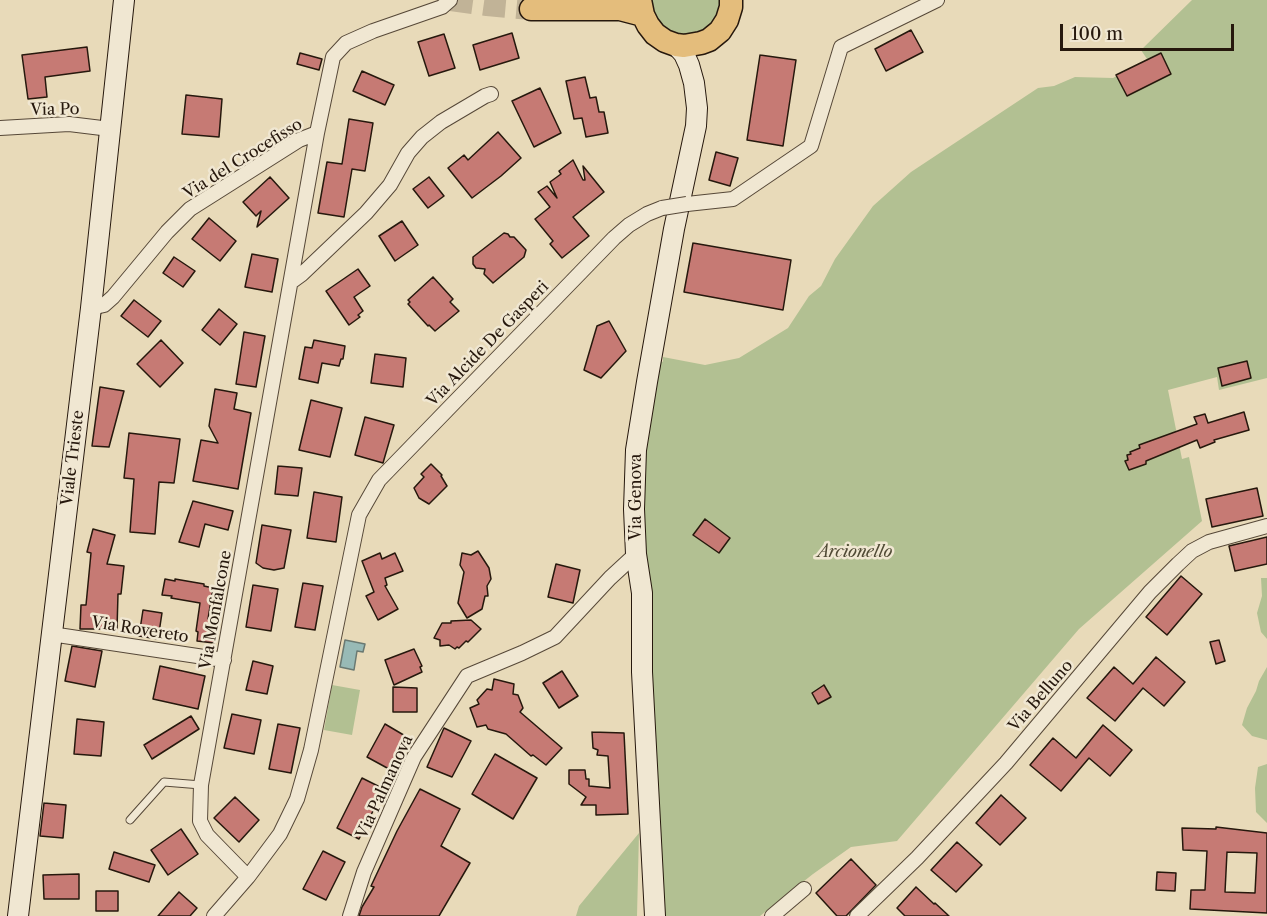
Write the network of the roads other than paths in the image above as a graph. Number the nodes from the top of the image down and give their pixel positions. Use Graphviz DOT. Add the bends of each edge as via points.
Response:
graph roads {
  1 [pos="124,0"];
  2 [pos="450,0"];
  3 [pos="731,0"];
  4 [pos="937,0"];
  5 [pos="642,8"];
  6 [pos="531,9"];
  7 [pos="709,40"];
  8 [pos="676,45"];
  9 [pos="694,83"];
  10 [pos="491,94"];
  11 [pos="0,128"];
  12 [pos="110,129"];
  13 [pos="317,133"];
  14 [pos="291,282"];
  15 [pos="91,308"];
  16 [pos="1267,526"];
  17 [pos="636,554"];
  18 [pos="51,634"];
  19 [pos="224,660"];
  20 [pos="201,785"];
  21 [pos="130,820"];
  22 [pos="248,877"];
  23 [pos="804,889"];
  24 [pos="18,916"];
  25 [pos="214,916"];
  26 [pos="350,916"];
  27 [pos="655,916"];
  28 [pos="772,916"];
  29 [pos="857,916"];
  1 -- 12 [label="main road, Viale Trieste"];
  2 -- 13 [label="street, Via del Crocefisso" via="442,7 346,43 333,57"];
  3 -- 7 [label="highway, Via Genova" via="727,20"];
  4 -- 22 [label="street, Via Alcide De Gasperi, bridge" via="841,47 811,146 733,199 662,208 629,225 379,480 359,515 311,750 297,800 280,834"];
  5 -- 6 [label="highway"];
  5 -- 8 [label="highway, Via Genova" via="655,34"];
  7 -- 8 [label="highway"];
  7 -- 9 [label="main road, Via Genova" via="697,64"];
  8 -- 9 [label="main road, Via Genova" via="684,54"];
  9 -- 17 [label="main road, Via Genova" via="696,126 636,450"];
  10 -- 14 [label="street" via="422,137 366,213"];
  11 -- 12 [label="street, Via Po" via="69,124"];
  12 -- 15 [label="main road, Viale Trieste"];
  13 -- 14 [label="street, Via Monfalcone"];
  13 -- 15 [label="street, Via del Crocefisso" via="299,140 190,209 113,297 104,305"];
  14 -- 19 [label="street, Via Monfalcone"];
  15 -- 18 [label="main road, Viale Trieste"];
  16 -- 29 [label="street, Via Belluno" via="1209,542 1178,564 1006,763"];
  17 -- 26 [label="street, Via Palmanova" via="555,637 467,676 414,757 364,872"];
  17 -- 27 [label="main road, Via Genova" via="642,593 642,672"];
  18 -- 19 [label="street, Via Rovereto"];
  18 -- 24 [label="main road, Viale Trieste"];
  19 -- 20 [label="street, Via Monfalcone"];
  20 -- 21 [label="lane" via="164,782"];
  20 -- 22 [label="street, Via Monfalcone" via="200,821 207,836"];
  22 -- 25 [label="street"];
  23 -- 28 [label="street"];
}
